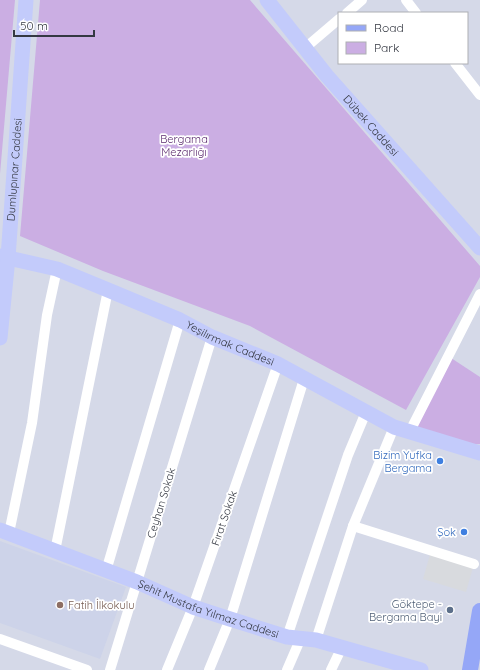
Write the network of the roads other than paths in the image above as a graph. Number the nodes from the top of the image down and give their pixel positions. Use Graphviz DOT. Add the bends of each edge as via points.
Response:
graph roads {
  1 [pos="26,0"];
  2 [pos="266,0"];
  3 [pos="362,0"];
  4 [pos="406,0"];
  5 [pos="348,12"];
  6 [pos="415,12"];
  7 [pos="338,20"];
  8 [pos="304,48"];
  9 [pos="456,64"];
  10 [pos="480,95"];
  11 [pos="480,248"];
  12 [pos="4,257"];
  13 [pos="57,269"];
  14 [pos="108,290"];
  15 [pos="480,294"];
  16 [pos="180,320"];
  17 [pos="212,337"];
  18 [pos="0,338"];
  19 [pos="278,364"];
  20 [pos="304,379"];
  21 [pos="366,412"];
  22 [pos="394,427"];
  23 [pos="409,433"];
  24 [pos="454,444"];
  25 [pos="480,444"];
  26 [pos="480,453"];
  27 [pos="352,526"];
  28 [pos="4,532"];
  29 [pos="55,551"];
  30 [pos="474,564"];
  31 [pos="106,570"];
  32 [pos="137,582"];
  33 [pos="193,607"];
  34 [pos="480,611"];
  35 [pos="230,619"];
  36 [pos="293,638"];
  37 [pos="0,639"];
  38 [pos="316,640"];
  39 [pos="342,647"];
  40 [pos="87,670"];
  41 [pos="110,670"];
  42 [pos="167,670"];
  43 [pos="209,670"];
  44 [pos="287,670"];
  45 [pos="332,670"];
  46 [pos="421,670"];
  47 [pos="470,670"];
  1 -- 12 [label="street, Dumlupınar Caddesi"];
  2 -- 8 [label="street, Dübek Caddesi"];
  3 -- 5 [label="street"];
  4 -- 6 [label="street"];
  7 -- 8 [label="street"];
  8 -- 11 [label="street, Dübek Caddesi"];
  9 -- 10 [label="street"];
  12 -- 13 [label="street, Yeşilırmak Caddesi"];
  12 -- 18 [label="street, Dumlupınar Caddesi"];
  13 -- 14 [label="street, Yeşilırmak Caddesi"];
  13 -- 28 [label="street" via="47,315 32,423"];
  14 -- 16 [label="street, Yeşilırmak Caddesi"];
  14 -- 29 [label="street"];
  15 -- 23 [label="street"];
  16 -- 17 [label="street, Yeşilırmak Caddesi"];
  16 -- 31 [label="street"];
  17 -- 19 [label="street, Yeşilırmak Caddesi"];
  17 -- 32 [label="street, Ceyhan Sokak"];
  19 -- 20 [label="street, Yeşilırmak Caddesi"];
  19 -- 33 [label="street, Fırat Sokak"];
  20 -- 21 [label="street, Yeşilırmak Caddesi"];
  20 -- 35 [label="street"];
  21 -- 22 [label="street, Yeşilırmak Caddesi"];
  21 -- 36 [label="street" via="346,462"];
  22 -- 23 [label="street, Yeşilırmak Caddesi"];
  22 -- 27 [label="street"];
  23 -- 24 [label="street, Yeşilırmak Caddesi"];
  24 -- 25 [label="street, Yeşilırmak Caddesi"];
  24 -- 26 [label="street, Yeşilırmak Caddesi"];
  27 -- 30 [label="street"];
  27 -- 38 [label="street"];
  28 -- 29 [label="street, Şehit Mustafa Yılmaz Caddesi"];
  29 -- 31 [label="street, Şehit Mustafa Yılmaz Caddesi"];
  31 -- 32 [label="street, Şehit Mustafa Yılmaz Caddesi"];
  32 -- 33 [label="street, Şehit Mustafa Yılmaz Caddesi"];
  32 -- 41 [label="street, Ceyhan Sokak"];
  33 -- 35 [label="street, Şehit Mustafa Yılmaz Caddesi"];
  33 -- 42 [label="street, Fırat Sokak"];
  34 -- 47 [label="main road"];
  35 -- 36 [label="street, Şehit Mustafa Yılmaz Caddesi"];
  35 -- 43 [label="street"];
  36 -- 38 [label="street, Şehit Mustafa Yılmaz Caddesi"];
  36 -- 44 [label="street"];
  37 -- 40 [label="street"];
  38 -- 39 [label="street, Şehit Mustafa Yılmaz Caddesi"];
  39 -- 45 [label="street"];
  39 -- 46 [label="street, Şehit Mustafa Yılmaz Caddesi"];
}
